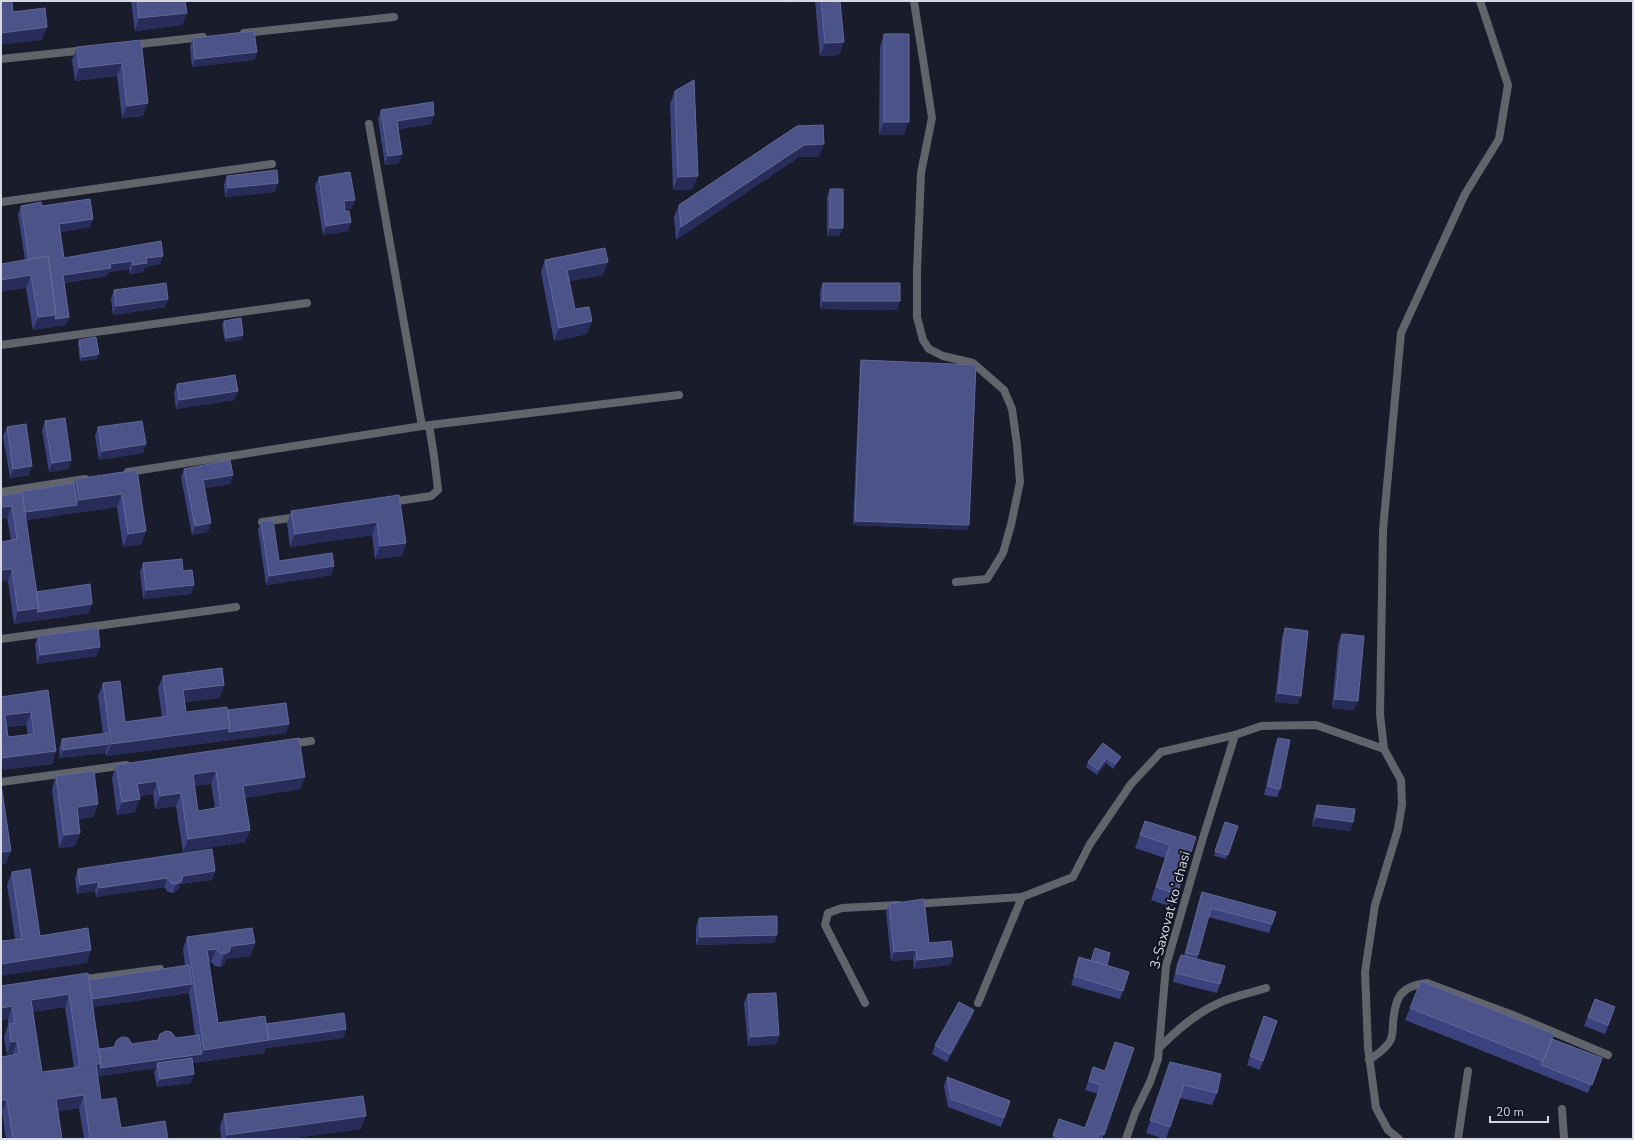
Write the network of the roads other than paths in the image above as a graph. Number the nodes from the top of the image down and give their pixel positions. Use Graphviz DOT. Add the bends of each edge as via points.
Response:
graph roads {
  1 [pos="914,1"];
  2 [pos="1480,1"];
  3 [pos="394,17"];
  4 [pos="237,34"];
  5 [pos="213,36"];
  6 [pos="119,46"];
  7 [pos="95,49"];
  8 [pos="1,59"];
  9 [pos="369,124"];
  10 [pos="272,164"];
  11 [pos="1,202"];
  12 [pos="306,303"];
  13 [pos="1,345"];
  14 [pos="679,395"];
  15 [pos="425,426"];
  16 [pos="118,474"];
  17 [pos="94,477"];
  18 [pos="1,492"];
  19 [pos="384,504"];
  20 [pos="308,515"];
  21 [pos="262,522"];
  22 [pos="956,582"];
  23 [pos="236,607"];
  24 [pos="1,639"];
  25 [pos="1235,735"];
  26 [pos="311,742"];
  27 [pos="280,746"];
  28 [pos="1384,749"];
  29 [pos="133,764"];
  30 [pos="1,782"];
  31 [pos="1022,897"];
  32 [pos="160,969"];
  33 [pos="69,981"];
  34 [pos="1266,988"];
  35 [pos="865,1003"];
  36 [pos="978,1003"];
  37 [pos="1159,1048"];
  38 [pos="1608,1055"];
  39 [pos="1369,1060"];
  40 [pos="1468,1071"];
  41 [pos="1562,1109"];
  42 [pos="1126,1139"];
  43 [pos="1399,1139"];
  44 [pos="1458,1139"];
  45 [pos="1564,1139"];
  1 -- 22 [label="street" via="932,118 921,173 917,318 923,340 929,349 943,356 973,364 1004,390 1012,409 1018,445 1020,482 1003,553 987,578"];
  2 -- 28 [label="street" via="1508,85 1499,139 1465,194 1401,333 1383,530 1380,714"];
  3 -- 4 [label="street"];
  5 -- 6 [label="street"];
  7 -- 8 [label="street"];
  9 -- 15 [label="street"];
  10 -- 11 [label="street"];
  12 -- 13 [label="street"];
  14 -- 15 [label="street"];
  15 -- 16 [label="street"];
  15 -- 19 [label="street" via="438,490 431,496"];
  17 -- 18 [label="street"];
  20 -- 21 [label="street"];
  23 -- 24 [label="street"];
  25 -- 28 [label="street" via="1261,726 1316,726"];
  25 -- 31 [label="street" via="1161,752 1131,784 1090,844 1073,877"];
  25 -- 37 [label="street, 3-Saxovat koʻchasi" via="1166,966"];
  26 -- 27 [label="street"];
  28 -- 39 [label="street" via="1401,780 1402,804 1398,829 1375,905 1365,972"];
  29 -- 30 [label="street"];
  31 -- 35 [label="street" via="842,908 828,913 825,925"];
  31 -- 36 [label="street"];
  32 -- 33 [label="street"];
  34 -- 37 [label="street" via="1219,1003 1197,1015"];
  37 -- 42 [label="street, 3-Saxovat koʻchasi" via="1150,1082"];
  38 -- 39 [label="street" via="1513,1015 1427,983 1417,984 1398,997 1394,1006 1390,1042"];
  39 -- 43 [label="street" via="1376,1108 1388,1130"];
  40 -- 44 [label="street"];
  41 -- 45 [label="street"];
}
